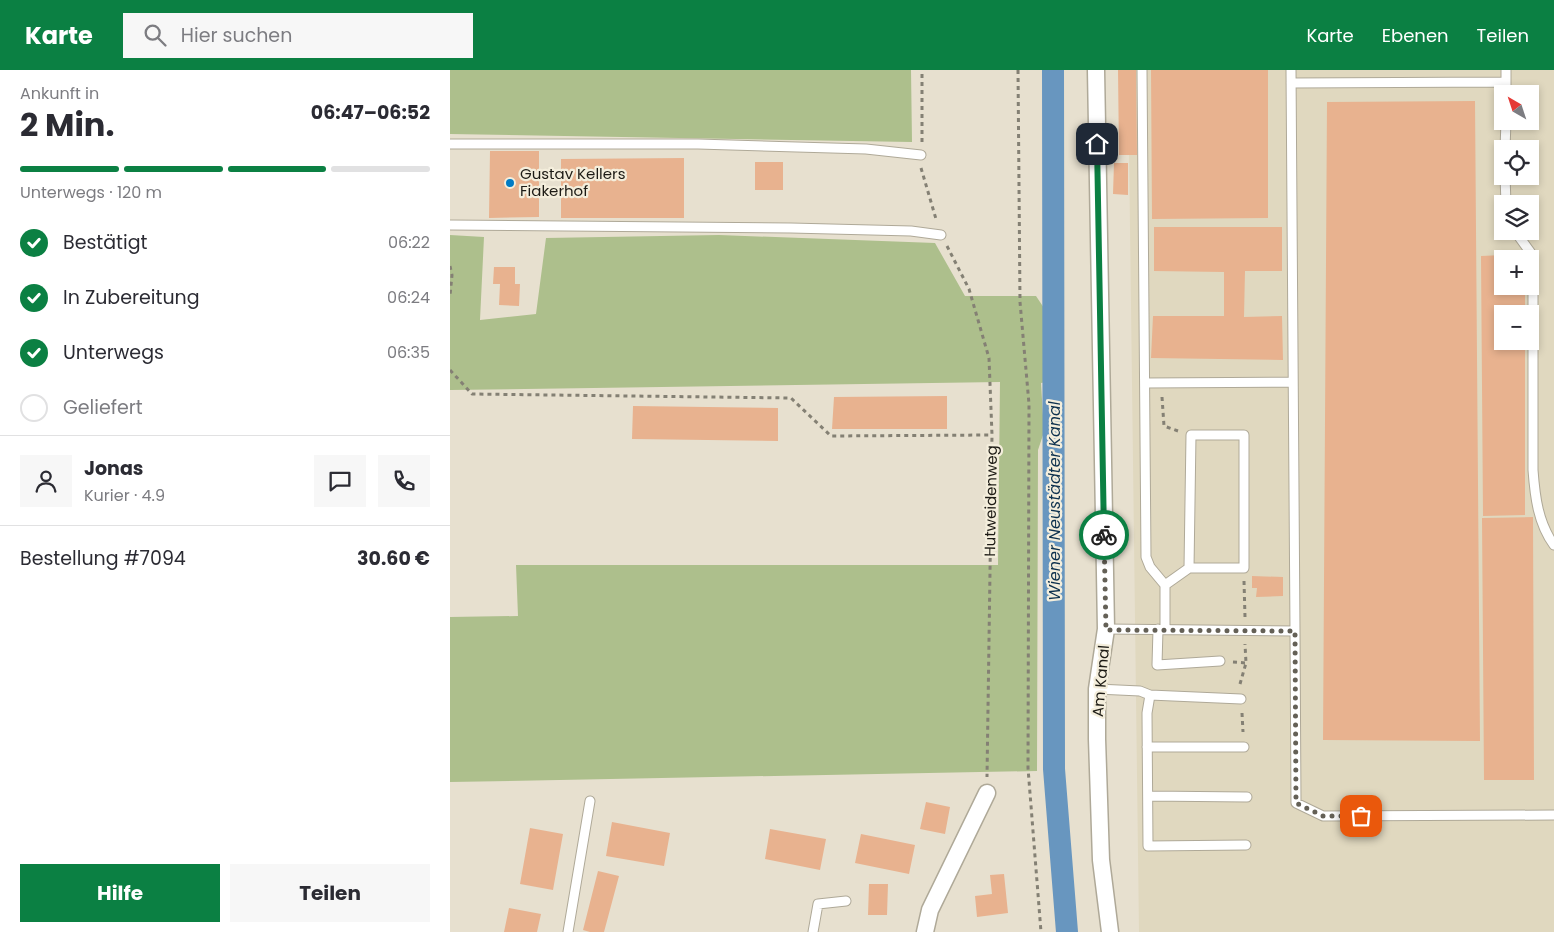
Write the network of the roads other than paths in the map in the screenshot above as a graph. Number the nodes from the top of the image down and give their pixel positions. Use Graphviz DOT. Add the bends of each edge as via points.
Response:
graph roads {
  1 [pos="1096,70"];
  2 [pos="1142,70"];
  3 [pos="1291,70"];
  4 [pos="1506,70"];
  5 [pos="1506,82"];
  6 [pos="1291,83"];
  7 [pos="450,144"];
  8 [pos="922,155"];
  9 [pos="450,225"];
  10 [pos="941,235"];
  11 [pos="1521,240"];
  12 [pos="1292,382"];
  13 [pos="1145,383"];
  14 [pos="1554,545"];
  15 [pos="1189,568"];
  16 [pos="1165,585"];
  17 [pos="1161,629"];
  18 [pos="1106,630"];
  19 [pos="1295,631"];
  20 [pos="1220,660"];
  21 [pos="1097,689"];
  22 [pos="1150,695"];
  23 [pos="1241,699"];
  24 [pos="1147,747"];
  25 [pos="1244,747"];
  26 [pos="986,793"];
  27 [pos="1148,796"];
  28 [pos="1247,797"];
  29 [pos="590,801"];
  30 [pos="1554,815"];
  31 [pos="1246,845"];
  32 [pos="846,901"];
  33 [pos="568,932"];
  34 [pos="813,932"];
  35 [pos="925,932"];
  36 [pos="1110,932"];
  1 -- 18 [label="street, Am Kanal"];
  2 -- 13 [label="lane"];
  3 -- 6 [label="lane"];
  4 -- 5 [label="lane"];
  5 -- 6 [label="lane"];
  6 -- 12 [label="lane"];
  7 -- 8 [label="lane" via="866,148"];
  9 -- 10 [label="lane" via="791,228 912,231"];
  11 -- 14 [label="lane" via="1533,256 1533,470 1536,503 1547,536"];
  12 -- 13 [label="lane"];
  12 -- 19 [label="lane"];
  13 -- 16 [label="lane" via="1146,557"];
  15 -- 15 [label="lane" via="1190,435 1244,435 1244,568"];
  15 -- 16 [label="lane"];
  16 -- 17 [label="lane"];
  17 -- 18 [label="lane"];
  17 -- 19 [label="lane"];
  17 -- 20 [label="lane" via="1157,665"];
  18 -- 21 [label="street, Am Kanal"];
  19 -- 30 [label="lane" via="1296,803 1323,816"];
  21 -- 22 [label="lane" via="1140,691"];
  21 -- 36 [label="street, Am Kanal" via="1101,860"];
  22 -- 23 [label="lane"];
  22 -- 24 [label="lane"];
  24 -- 25 [label="lane"];
  24 -- 27 [label="lane"];
  26 -- 35 [label="street" via="930,910"];
  27 -- 28 [label="lane"];
  27 -- 31 [label="lane" via="1148,846"];
  29 -- 33 [label="lane"];
  32 -- 34 [label="lane" via="818,904"];
}
